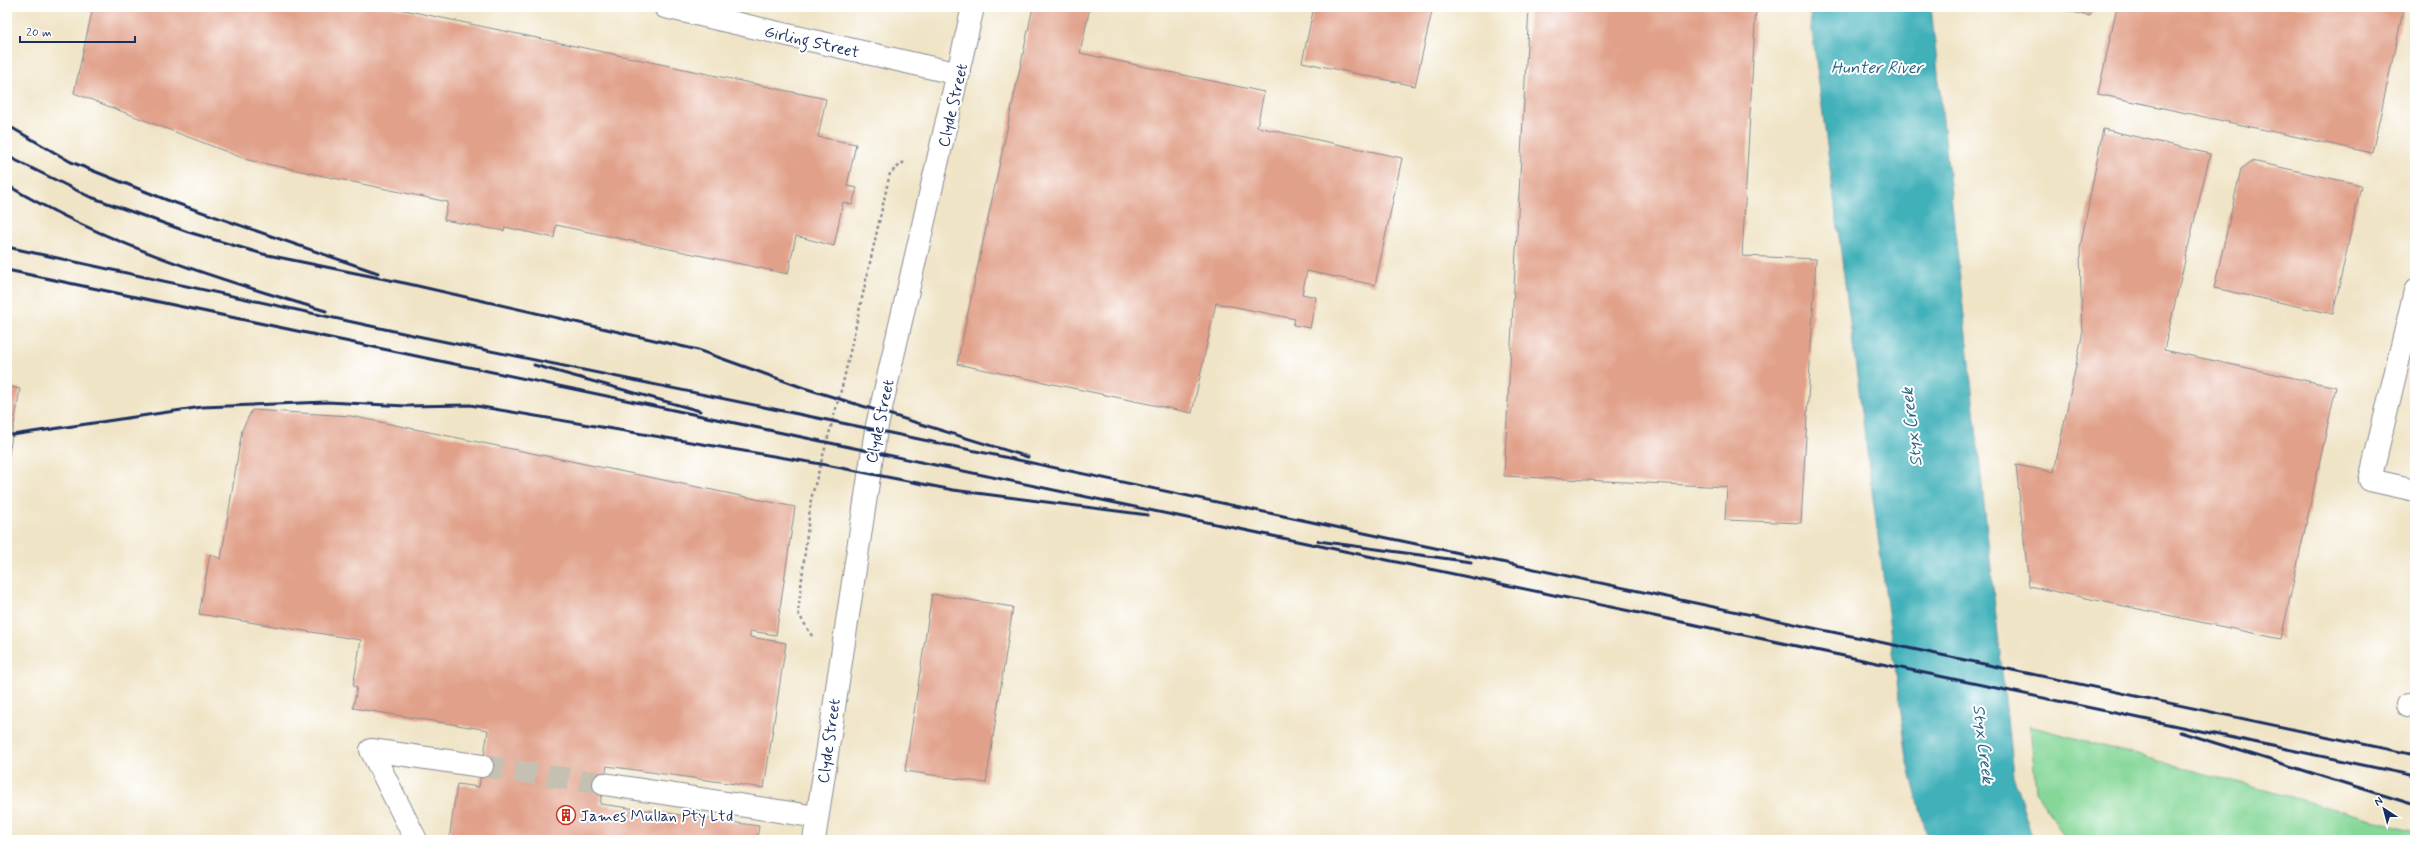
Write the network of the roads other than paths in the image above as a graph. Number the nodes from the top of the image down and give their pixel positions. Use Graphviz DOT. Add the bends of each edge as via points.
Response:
graph roads {
  1 [pos="665,7"];
  2 [pos="974,7"];
  3 [pos="959,74"];
  4 [pos="2415,291"];
  5 [pos="2415,490"];
  6 [pos="482,766"];
  7 [pos="604,784"];
  8 [pos="817,817"];
  9 [pos="416,840"];
  10 [pos="814,840"];
  1 -- 3 [label="street, Girling Street"];
  2 -- 3 [label="street, Clyde Street"];
  3 -- 8 [label="street, Clyde Street" via="876,430"];
  4 -- 5 [label="street" via="2370,480"];
  6 -- 9 [label="street" via="371,750"];
  7 -- 8 [label="street"];
  8 -- 10 [label="street, Clyde Street"];
}
